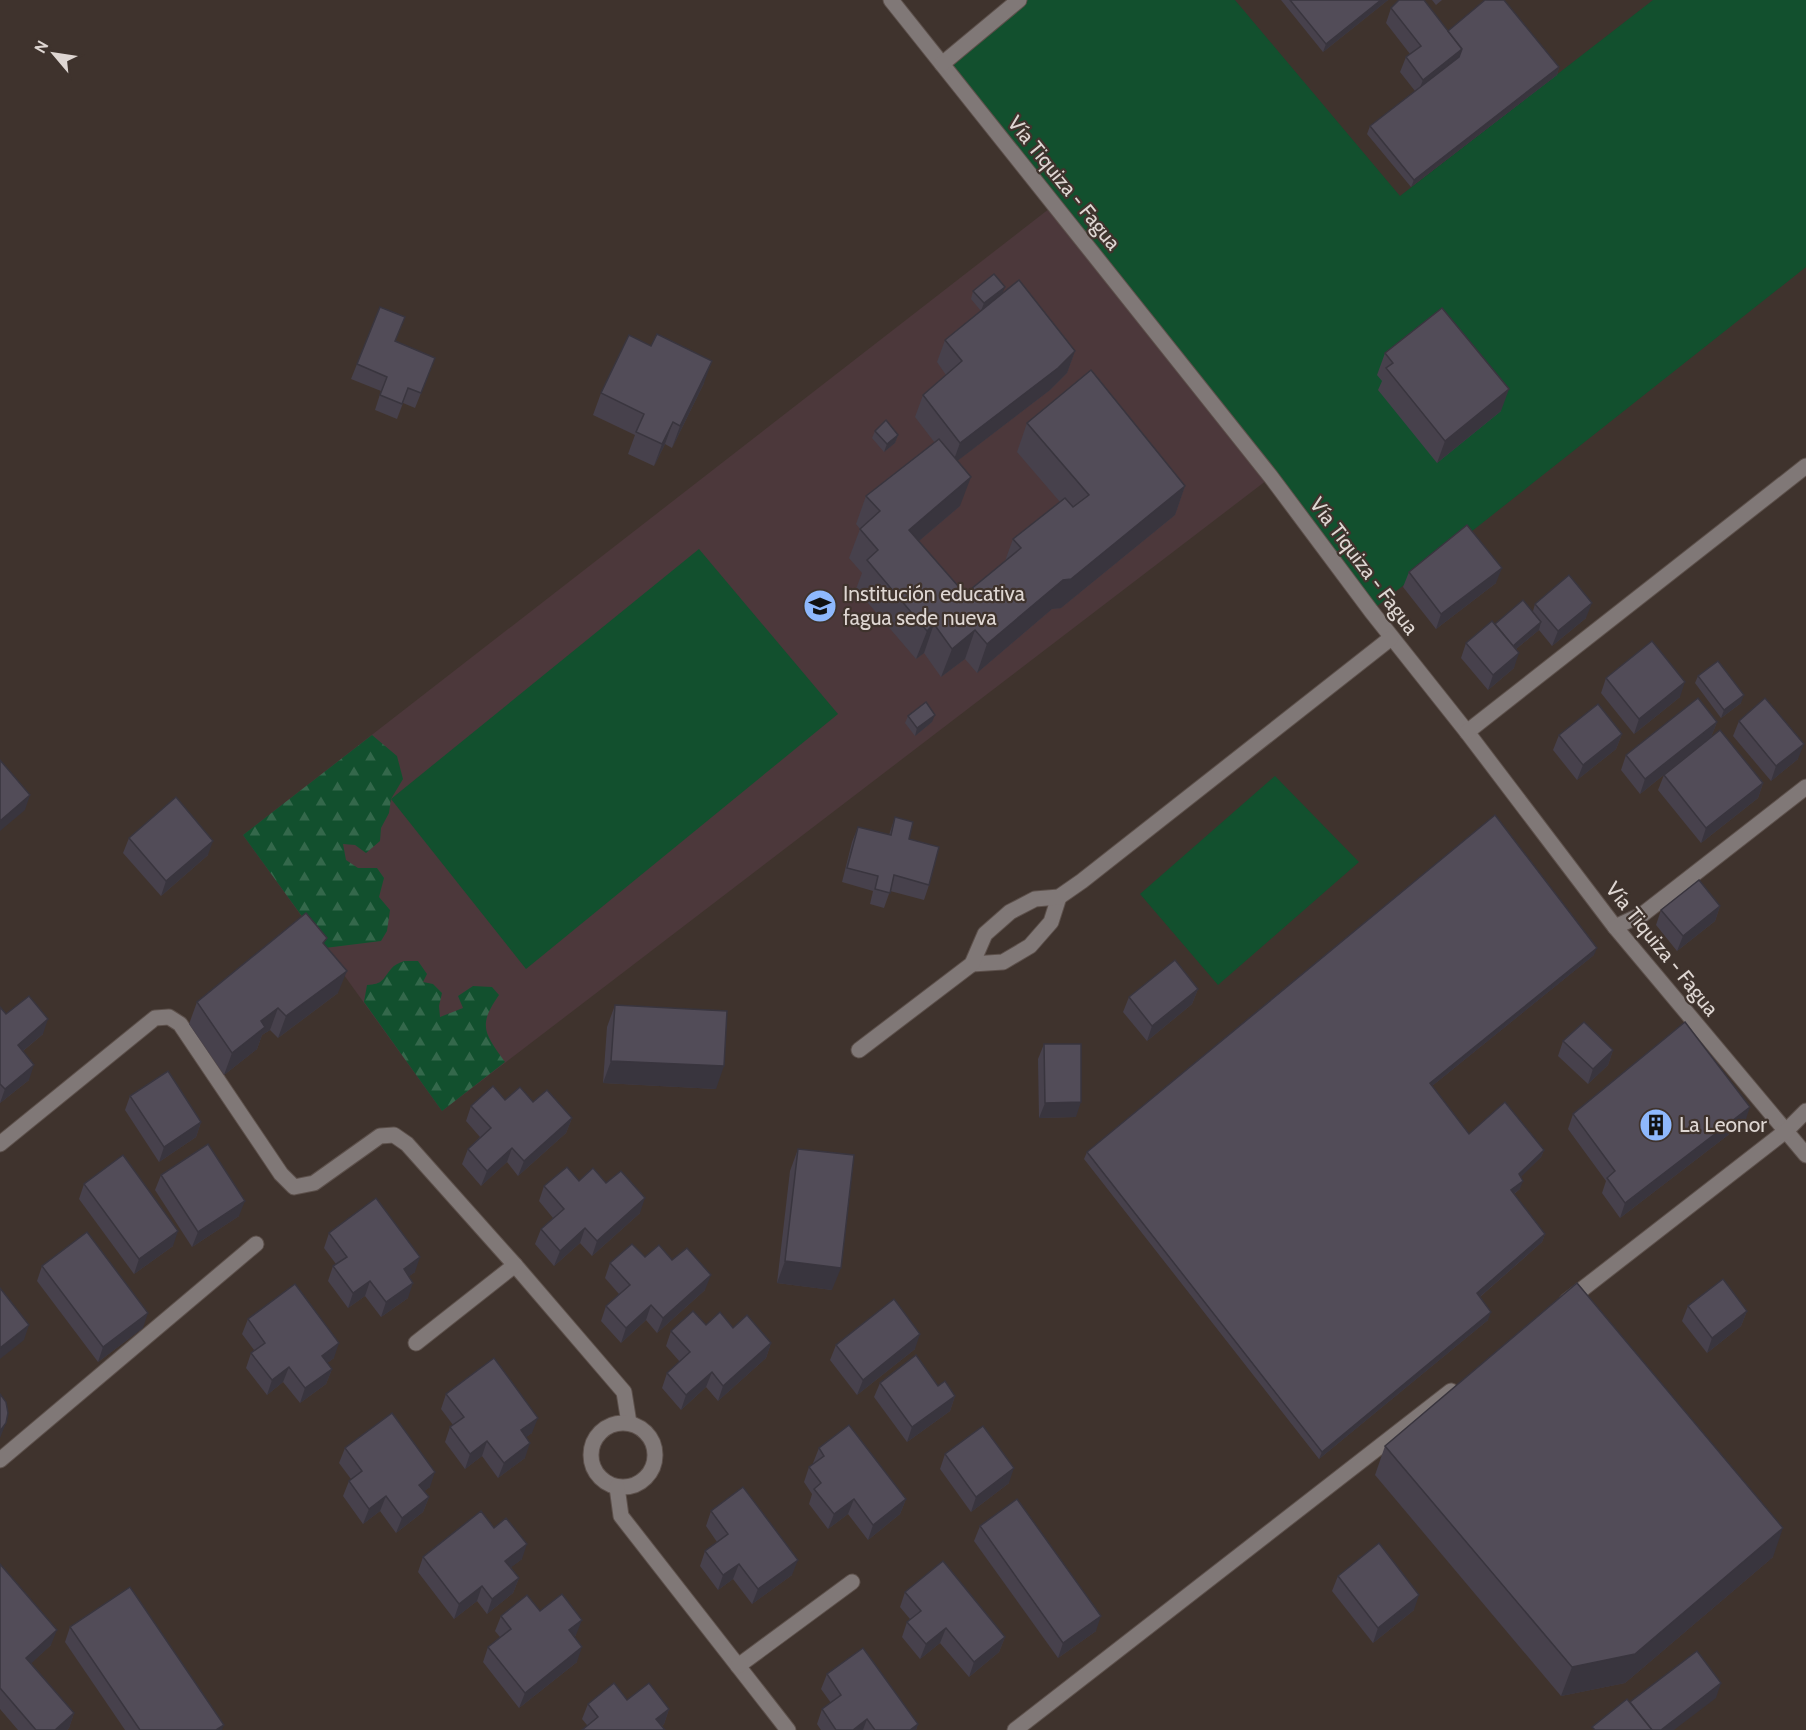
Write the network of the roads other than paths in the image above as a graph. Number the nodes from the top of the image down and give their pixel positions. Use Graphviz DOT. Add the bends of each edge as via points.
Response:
graph roads {
  1 [pos="891,0"];
  2 [pos="1019,0"];
  3 [pos="942,64"];
  4 [pos="1806,465"];
  5 [pos="1391,638"];
  6 [pos="1467,732"];
  7 [pos="1806,787"];
  8 [pos="1059,897"];
  9 [pos="1615,927"];
  10 [pos="972,963"];
  11 [pos="859,1050"];
  12 [pos="1806,1111"];
  13 [pos="1787,1130"];
  14 [pos="0,1144"];
  15 [pos="1806,1155"];
  16 [pos="256,1244"];
  17 [pos="515,1265"];
  18 [pos="1551,1314"];
  19 [pos="416,1342"];
  20 [pos="1466,1379"];
  21 [pos="629,1423"];
  22 [pos="0,1460"];
  23 [pos="617,1487"];
  24 [pos="852,1582"];
  25 [pos="738,1666"];
  26 [pos="788,1730"];
  27 [pos="1015,1730"];
  1 -- 3 [label="street, Vía Tiquiza - Fagua"];
  2 -- 3 [label="street"];
  3 -- 5 [label="street, Vía Tiquiza - Fagua" via="1272,477"];
  4 -- 6 [label="street"];
  5 -- 6 [label="street, Vía Tiquiza - Fagua"];
  5 -- 8 [label="street"];
  6 -- 9 [label="street, Vía Tiquiza - Fagua"];
  7 -- 9 [label="street" via="1643,914"];
  8 -- 10 [label="street" via="1035,899 1010,912 985,934"];
  8 -- 10 [label="street" via="1051,922 1030,946 1003,962"];
  9 -- 13 [label="street, Vía Tiquiza - Fagua"];
  10 -- 11 [label="street"];
  12 -- 13 [label="street"];
  13 -- 15 [label="street, Vía Tiquiza - Fagua"];
  13 -- 18 [label="street"];
  14 -- 17 [label="street" via="155,1018 169,1017 180,1024 281,1174 294,1187 314,1183 380,1136 394,1135 407,1144"];
  16 -- 22 [label="street"];
  17 -- 19 [label="street"];
  17 -- 21 [label="street" via="624,1392"];
  20 -- 27 [label="street"];
  21 -- 23 [label="street" via="607,1427 592,1444 592,1466 606,1484"];
  21 -- 23 [label="street" via="639,1427 654,1444 654,1466 639,1484"];
  23 -- 25 [label="street" via="621,1516"];
  24 -- 25 [label="street"];
  25 -- 26 [label="street"];
}
